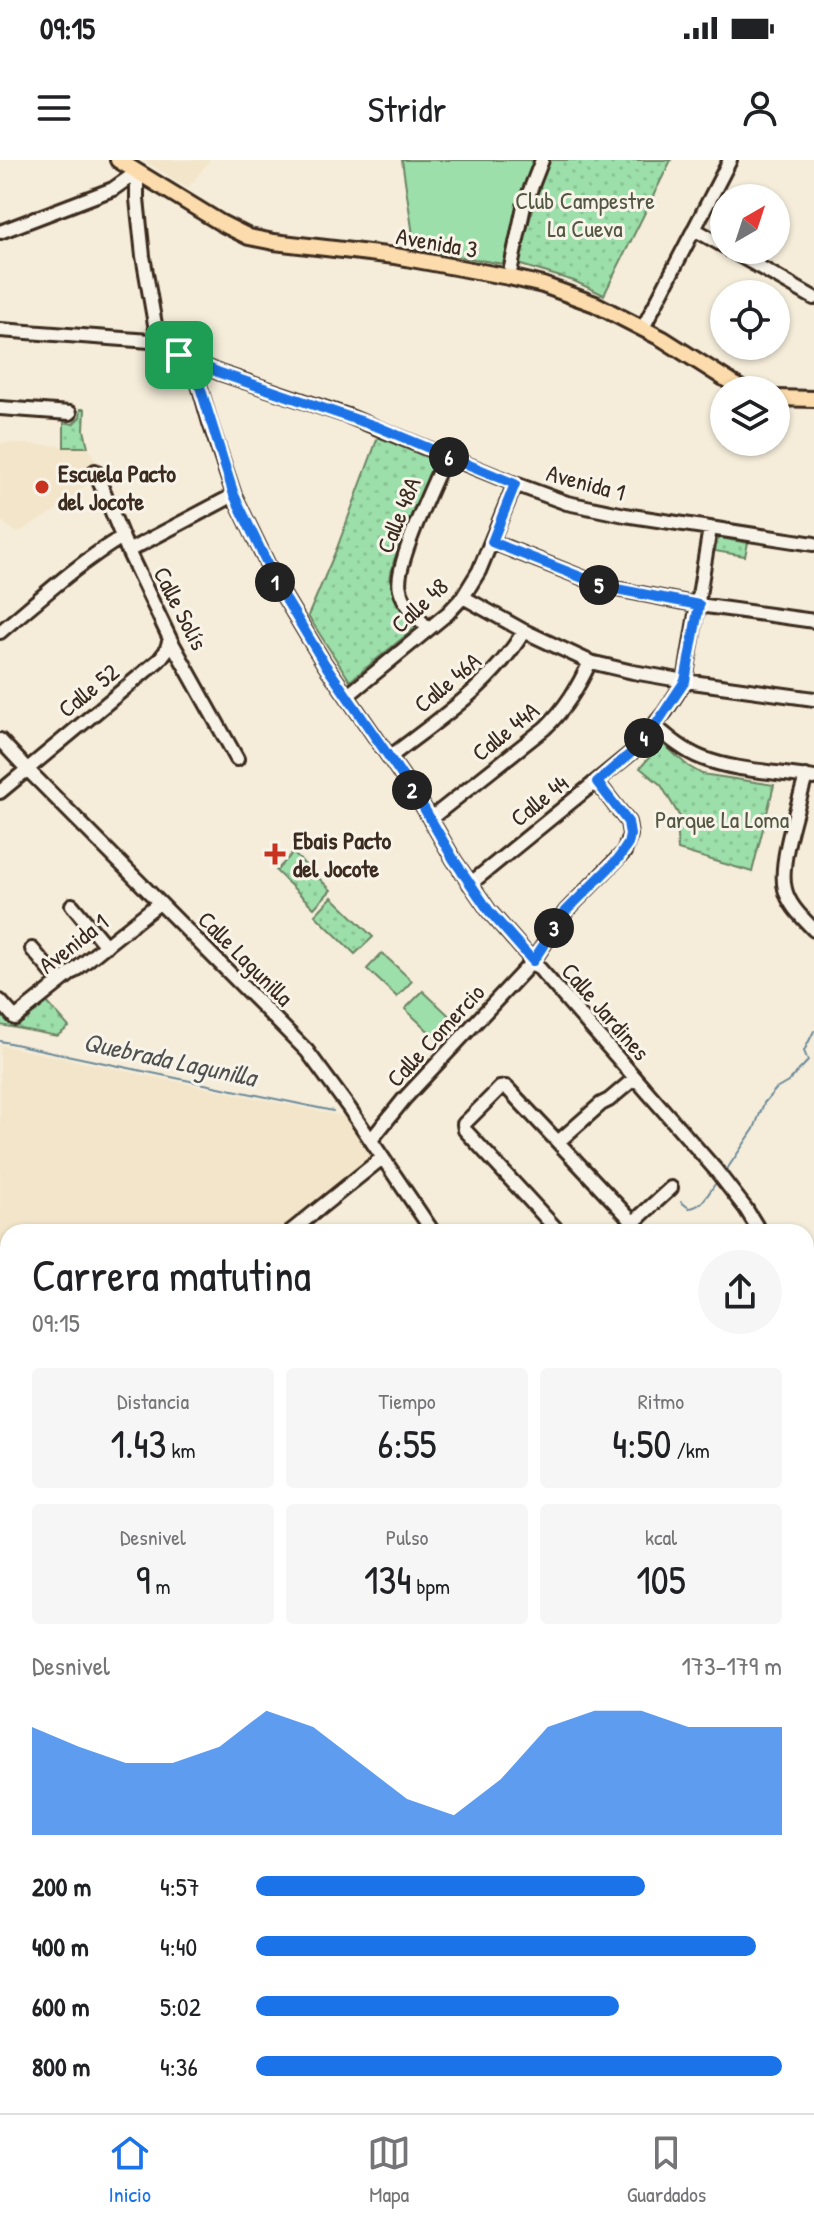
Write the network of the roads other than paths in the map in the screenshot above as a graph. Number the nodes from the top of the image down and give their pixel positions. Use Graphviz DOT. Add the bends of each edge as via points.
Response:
graph roads {
  1 [pos="118,160"];
  2 [pos="542,160"];
  3 [pos="730,160"];
  4 [pos="137,172"];
  5 [pos="694,229"];
  6 [pos="0,232"];
  7 [pos="710,238"];
  8 [pos="754,264"];
  9 [pos="509,277"];
  10 [pos="814,298"];
  11 [pos="643,328"];
  12 [pos="0,330"];
  13 [pos="164,342"];
  14 [pos="179,355"];
  15 [pos="220,373"];
  16 [pos="720,376"];
  17 [pos="202,391"];
  18 [pos="790,398"];
  19 [pos="814,399"];
  20 [pos="0,408"];
  21 [pos="70,413"];
  22 [pos="446,455"];
  23 [pos="95,471"];
  24 [pos="515,484"];
  25 [pos="234,495"];
  26 [pos="710,528"];
  27 [pos="122,537"];
  28 [pos="492,542"];
  29 [pos="814,544"];
  30 [pos="128,551"];
  31 [pos="463,597"];
  32 [pos="699,605"];
  33 [pos="814,621"];
  34 [pos="428,629"];
  35 [pos="524,631"];
  36 [pos="0,632"];
  37 [pos="170,639"];
  38 [pos="590,662"];
  39 [pos="685,681"];
  40 [pos="347,696"];
  41 [pos="814,699"];
  42 [pos="655,726"];
  43 [pos="0,740"];
  44 [pos="390,757"];
  45 [pos="237,759"];
  46 [pos="27,769"];
  47 [pos="810,777"];
  48 [pos="597,782"];
  49 [pos="0,792"];
  50 [pos="430,819"];
  51 [pos="470,884"];
  52 [pos="159,903"];
  53 [pos="72,905"];
  54 [pos="814,930"];
  55 [pos="106,946"];
  56 [pos="32,949"];
  57 [pos="533,961"];
  58 [pos="60,982"];
  59 [pos="0,1001"];
  60 [pos="633,1076"];
  61 [pos="371,1140"];
  62 [pos="558,1142"];
  63 [pos="382,1158"];
  64 [pos="671,1188"];
  65 [pos="633,1222"];
  66 [pos="300,1224"];
  67 [pos="427,1224"];
  68 [pos="551,1224"];
  69 [pos="755,1224"];
  1 -- 4 [label="main road, Avenida 3"];
  2 -- 9 [label="street" via="524,206"];
  3 -- 5 [label="street"];
  4 -- 6 [label="street" via="113,189"];
  4 -- 9 [label="main road, Avenida 3" via="249,237"];
  4 -- 13 [label="street" via="154,323"];
  5 -- 7 [label="street"];
  5 -- 11 [label="street"];
  8 -- 10 [label="street"];
  9 -- 11 [label="main road, Avenida 3" via="595,304"];
  11 -- 16 [label="main road, Avenida 3"];
  12 -- 13 [label="street"];
  13 -- 14 [label="street, Calle Jardines"];
  14 -- 15 [label="street, Avenida 1"];
  14 -- 17 [label="street, Calle Jardines" via="191,366"];
  15 -- 17 [label="street" via="207,377"];
  15 -- 22 [label="street, Avenida 1"];
  17 -- 25 [label="street, Calle Jardines"];
  18 -- 19 [label="main road"];
  20 -- 21 [label="street"];
  22 -- 24 [label="street, Avenida 1"];
  22 -- 34 [label="street, Calle 48A" via="398,577 404,599"];
  23 -- 27 [label="street, Calle Solís"];
  24 -- 26 [label="street, Avenida 1" via="594,510"];
  24 -- 28 [label="street, Calle 48"];
  25 -- 30 [label="street"];
  25 -- 40 [label="street, Calle Jardines" via="279,588"];
  26 -- 29 [label="street, Avenida 1"];
  26 -- 32 [label="street, Calle 44"];
  27 -- 30 [label="street, Calle Solís"];
  27 -- 36 [label="street"];
  28 -- 31 [label="street, Calle 48"];
  28 -- 32 [label="street" via="606,587"];
  30 -- 37 [label="street, Calle Solís"];
  31 -- 34 [label="street, Calle 48"];
  31 -- 35 [label="street"];
  32 -- 33 [label="street"];
  32 -- 39 [label="street, Calle 44"];
  34 -- 40 [label="street, Calle 48"];
  35 -- 38 [label="street"];
  35 -- 44 [label="street, Calle 46A" via="494,673"];
  37 -- 45 [label="street, Calle Solís"];
  37 -- 46 [label="street, Calle 52" via="159,660"];
  38 -- 39 [label="street"];
  38 -- 50 [label="street, Calle 44A" via="559,715"];
  39 -- 41 [label="street"];
  39 -- 42 [label="street, Calle 44"];
  40 -- 44 [label="street, Calle Jardines"];
  42 -- 47 [label="street" via="702,758"];
  42 -- 48 [label="street, Calle 44"];
  43 -- 46 [label="street, Calle Lagunilla"];
  44 -- 50 [label="street, Calle Jardines"];
  46 -- 49 [label="street, Calle 52"];
  46 -- 52 [label="street, Calle Lagunilla"];
  47 -- 54 [label="street" via="785,861 784,887 788,900"];
  48 -- 51 [label="street, Calle 44"];
  48 -- 57 [label="street, Calle Comercio" via="630,827 624,852 566,911"];
  50 -- 51 [label="street, Calle Jardines"];
  51 -- 57 [label="street, Calle Jardines"];
  52 -- 55 [label="street, Avenida 1"];
  52 -- 61 [label="street, Calle Lagunilla" via="307,1051"];
  53 -- 55 [label="street"];
  55 -- 58 [label="street, Avenida 1"];
  56 -- 58 [label="street"];
  57 -- 60 [label="street, Calle Jardines"];
  57 -- 61 [label="street, Calle Comercio"];
  58 -- 59 [label="street, Avenida 1" via="15,1018"];
  60 -- 62 [label="street"];
  60 -- 69 [label="street, Calle Jardines" via="734,1192"];
  61 -- 63 [label="street, Calle Lagunilla"];
  62 -- 65 [label="street"];
  62 -- 68 [label="street" via="506,1087 464,1124 468,1135"];
  63 -- 66 [label="street"];
  63 -- 67 [label="street, Calle Lagunilla"];
  64 -- 65 [label="street"];
}
